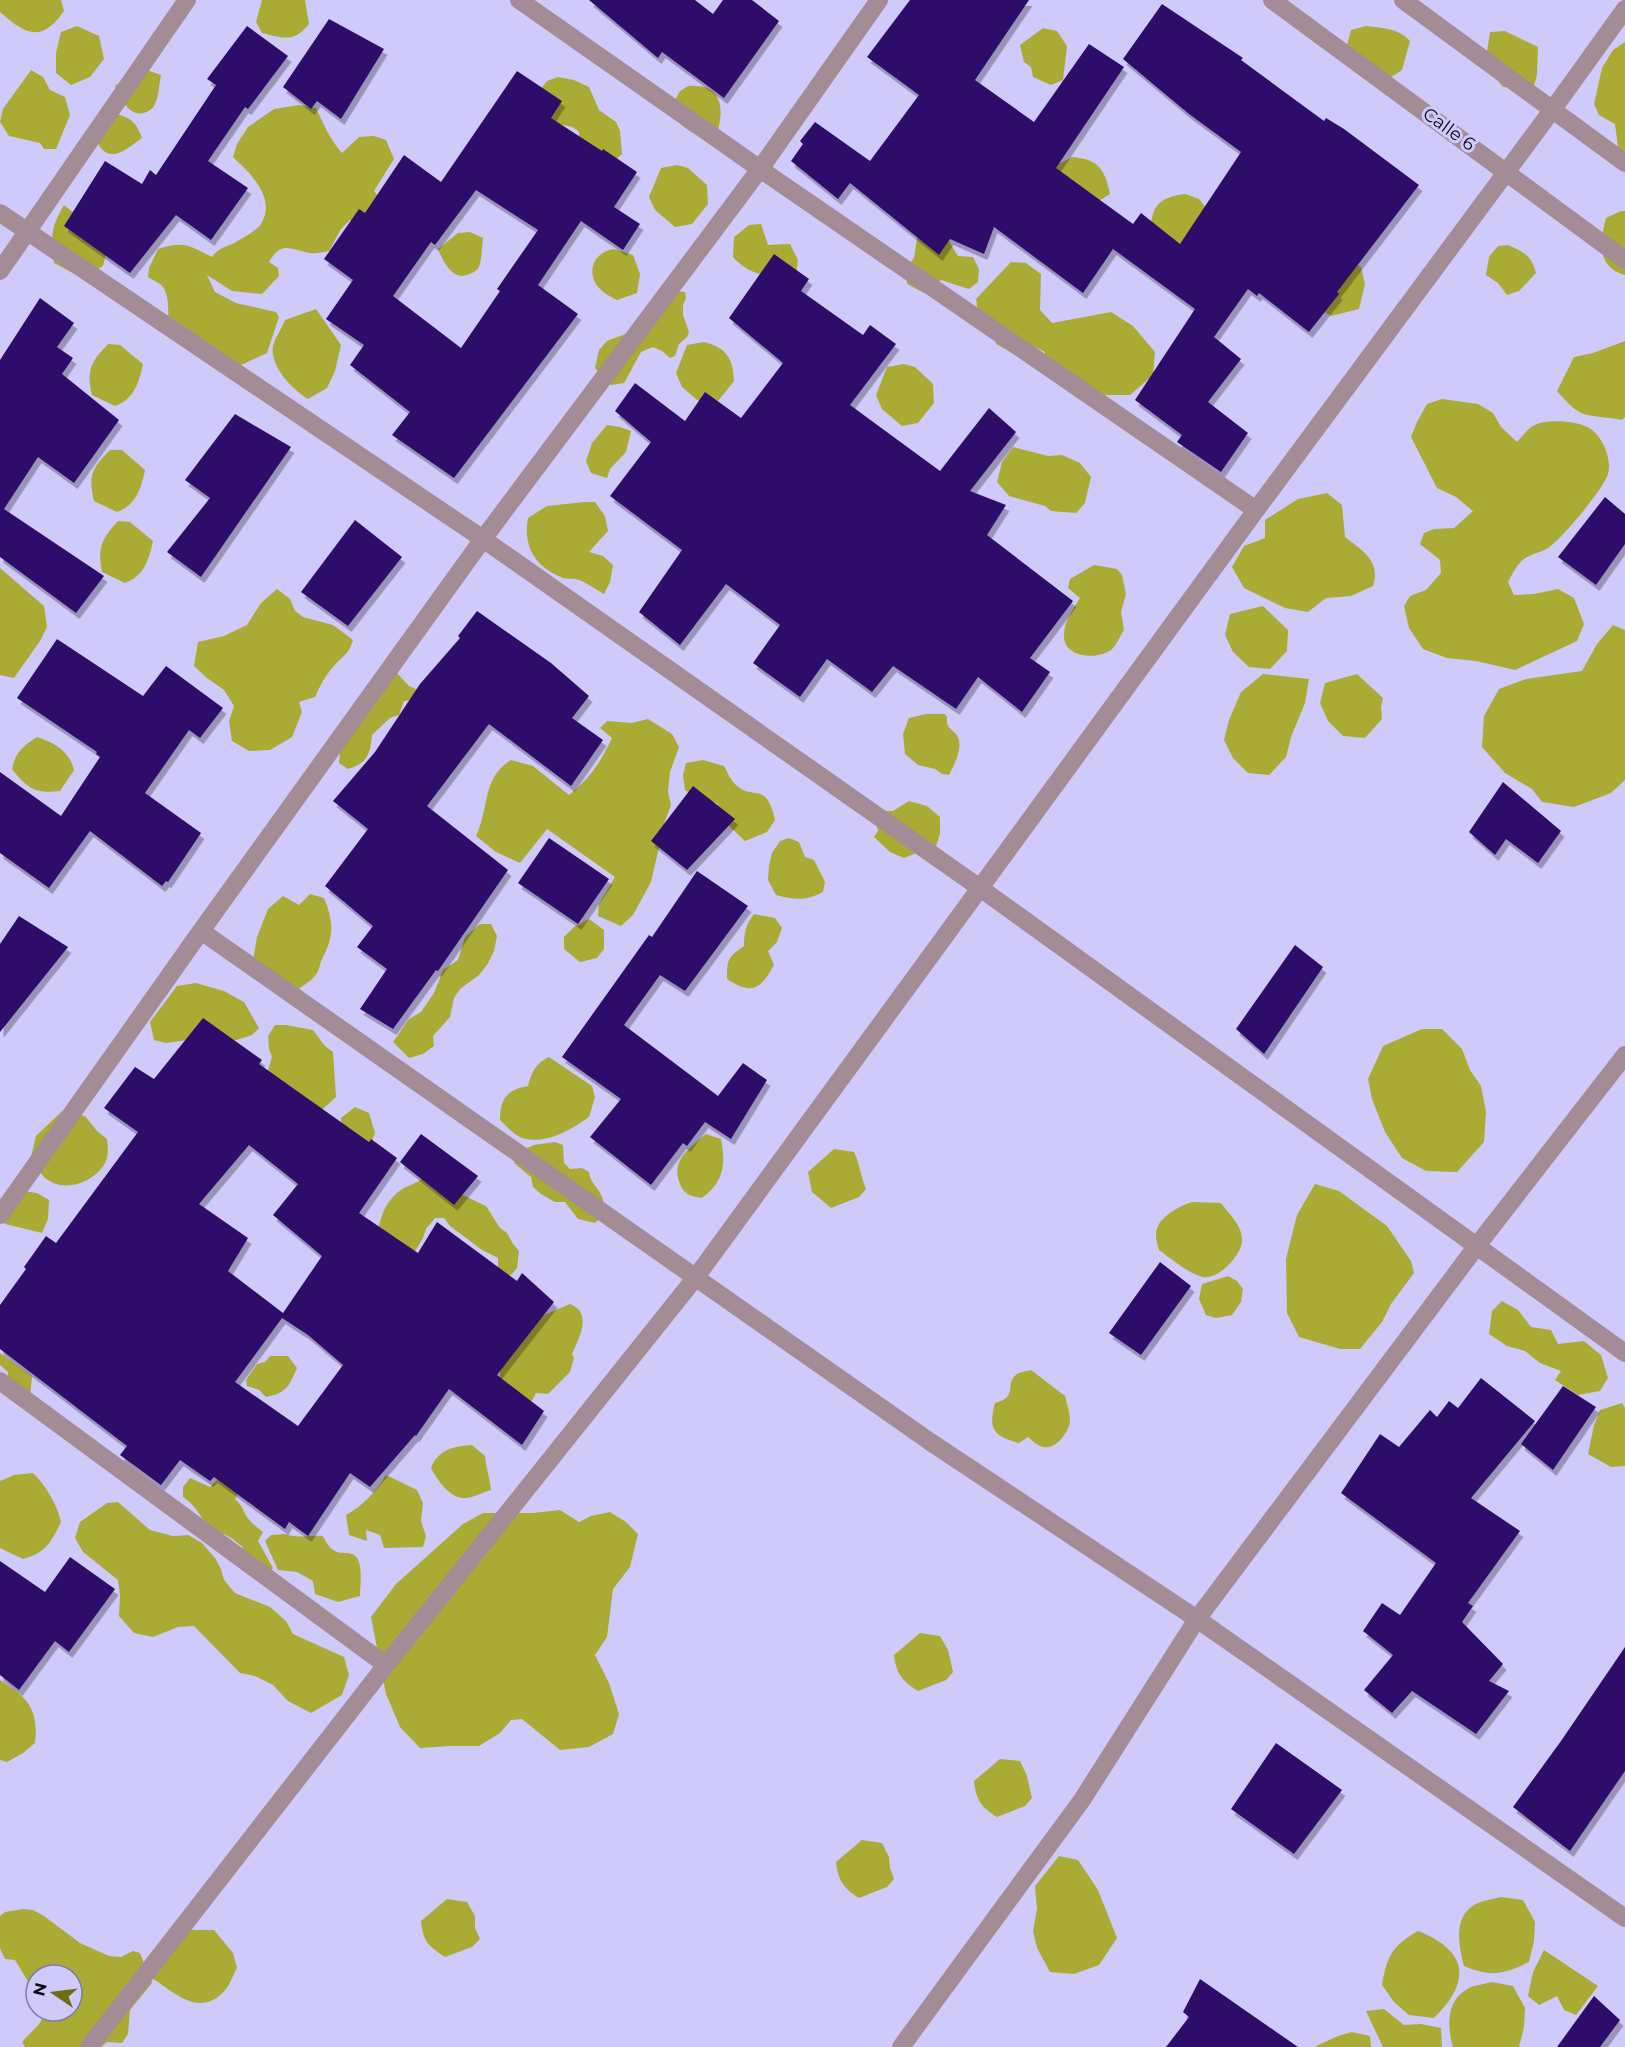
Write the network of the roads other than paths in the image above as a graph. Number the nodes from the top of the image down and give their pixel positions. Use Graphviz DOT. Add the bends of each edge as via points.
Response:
graph roads {
  1 [pos="187,0"];
  2 [pos="519,0"];
  3 [pos="879,0"];
  4 [pos="1272,0"];
  5 [pos="1403,0"];
  6 [pos="1625,9"];
  7 [pos="1553,109"];
  8 [pos="1625,163"];
  9 [pos="760,169"];
  10 [pos="1506,171"];
  11 [pos="0,213"];
  12 [pos="28,232"];
  13 [pos="1625,260"];
  14 [pos="0,272"];
  15 [pos="1256,510"];
  16 [pos="483,538"];
  17 [pos="980,888"];
  18 [pos="201,931"];
  19 [pos="1625,1055"];
  20 [pos="0,1215"];
  21 [pos="1476,1247"];
  22 [pos="696,1277"];
  23 [pos="1625,1353"];
  24 [pos="0,1381"];
  25 [pos="1197,1619"];
  26 [pos="386,1665"];
  27 [pos="1625,1918"];
  28 [pos="89,2047"];
  29 [pos="901,2047"];
  1 -- 12 [label="street"];
  2 -- 9 [label="street"];
  3 -- 9 [label="street"];
  4 -- 10 [label="street, Calle 6"];
  5 -- 7 [label="street"];
  6 -- 7 [label="street"];
  7 -- 8 [label="street"];
  7 -- 10 [label="street"];
  9 -- 15 [label="street"];
  9 -- 16 [label="street"];
  10 -- 13 [label="street, Calle 6"];
  10 -- 15 [label="street"];
  11 -- 12 [label="street"];
  12 -- 14 [label="street"];
  12 -- 16 [label="street"];
  15 -- 17 [label="street"];
  16 -- 17 [label="street"];
  16 -- 18 [label="street"];
  17 -- 21 [label="street"];
  17 -- 22 [label="street"];
  18 -- 20 [label="street"];
  18 -- 22 [label="street"];
  19 -- 21 [label="street"];
  21 -- 23 [label="street"];
  21 -- 25 [label="street"];
  22 -- 25 [label="street" via="929,1441"];
  22 -- 26 [label="street"];
  24 -- 26 [label="street"];
  25 -- 27 [label="street"];
  25 -- 29 [label="street" via="1082,1800"];
  26 -- 28 [label="street"];
}
